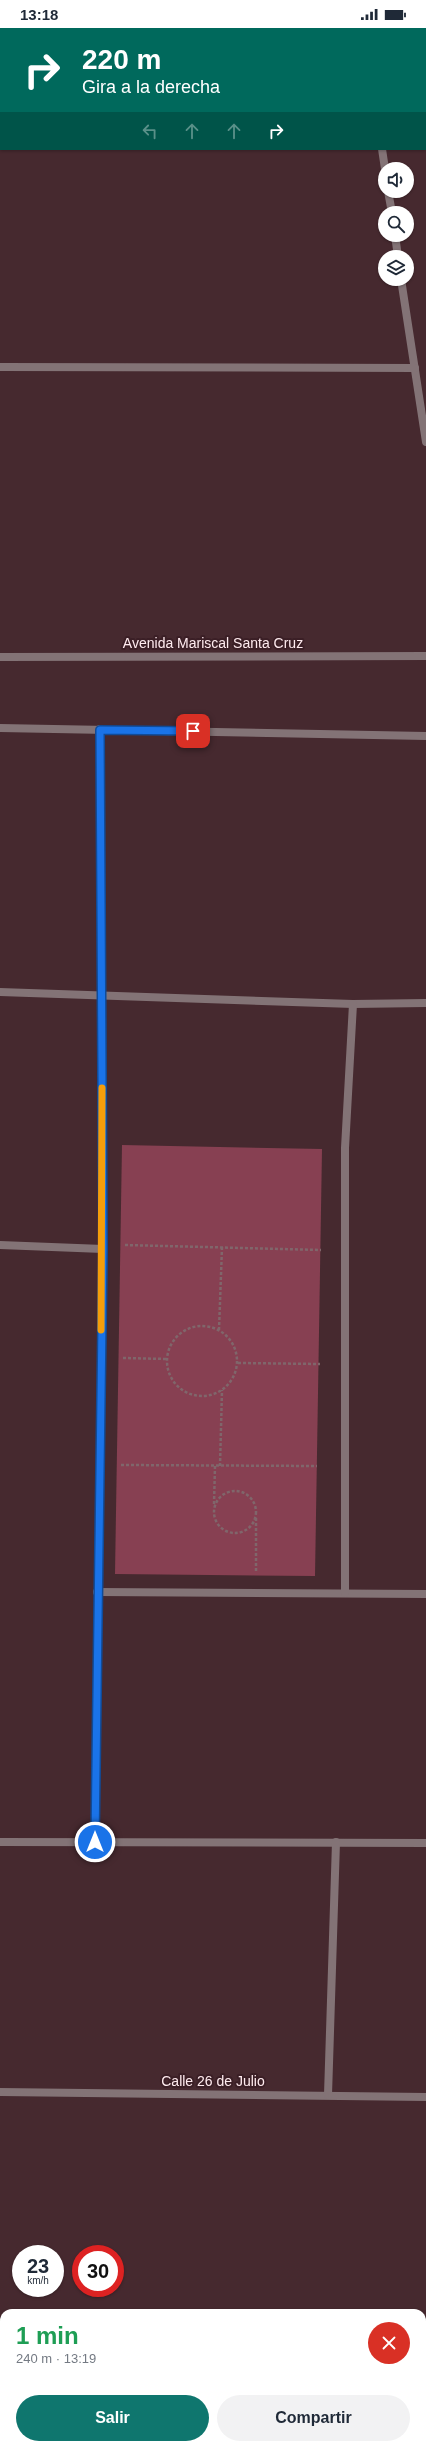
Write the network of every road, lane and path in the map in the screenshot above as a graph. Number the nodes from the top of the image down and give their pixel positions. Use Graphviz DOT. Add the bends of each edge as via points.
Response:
graph roads {
  1 [pos="382,150"];
  2 [pos="384,162"];
  3 [pos="403,286"];
  4 [pos="0,367"];
  5 [pos="415,368"];
  6 [pos="426,442"];
  7 [pos="426,656"];
  8 [pos="0,657"];
  9 [pos="0,728"];
  10 [pos="100,730"];
  11 [pos="426,736"];
  12 [pos="0,992"];
  13 [pos="103,994"];
  14 [pos="426,1002"];
  15 [pos="353,1004"];
  16 [pos="0,1245"];
  17 [pos="120,1245"];
  18 [pos="222,1247"];
  19 [pos="103,1249"];
  20 [pos="321,1250"];
  21 [pos="219,1330"];
  22 [pos="119,1358"];
  23 [pos="167,1359"];
  24 [pos="238,1363"];
  25 [pos="320,1364"];
  26 [pos="222,1390"];
  27 [pos="117,1465"];
  28 [pos="215,1466"];
  29 [pos="220,1466"];
  30 [pos="317,1466"];
  31 [pos="256,1511"];
  32 [pos="214,1512"];
  33 [pos="256,1575"];
  34 [pos="97,1592"];
  35 [pos="346,1593"];
  36 [pos="426,1594"];
  37 [pos="0,1842"];
  38 [pos="95,1842"];
  39 [pos="336,1842"];
  40 [pos="426,1843"];
  41 [pos="0,2092"];
  42 [pos="328,2095"];
  43 [pos="426,2097"];
  1 -- 2 [label="street"];
  3 -- 5 [label="street"];
  4 -- 5 [label="street"];
  5 -- 6 [label="street"];
  7 -- 8 [label="street, Avenida Mariscal Santa Cruz"];
  9 -- 10 [label="street"];
  10 -- 11 [label="street"];
  10 -- 13 [label="street"];
  12 -- 13 [label="street"];
  13 -- 15 [label="street"];
  13 -- 19 [label="street"];
  14 -- 15 [label="street"];
  15 -- 35 [label="street" via="345,1148"];
  16 -- 19 [label="street"];
  17 -- 18 [label="path"];
  18 -- 20 [label="path"];
  18 -- 21 [label="path"];
  19 -- 34 [label="street"];
  21 -- 23 [label="path" via="203,1326 182,1332 171,1345"];
  21 -- 24 [label="path" via="232,1342"];
  22 -- 23 [label="path"];
  23 -- 26 [label="path" via="174,1384 184,1392 207,1397"];
  24 -- 25 [label="path"];
  24 -- 26 [label="path" via="235,1375"];
  26 -- 29 [label="path"];
  27 -- 28 [label="path"];
  28 -- 29 [label="path"];
  28 -- 32 [label="path"];
  29 -- 30 [label="path"];
  31 -- 32 [label="path" via="251,1498 238,1491 224,1494 218,1499"];
  31 -- 32 [label="path" via="256,1518 248,1529 236,1534 223,1530 215,1519"];
  31 -- 33 [label="path"];
  34 -- 35 [label="street"];
  34 -- 38 [label="street"];
  35 -- 36 [label="street"];
  37 -- 38 [label="street"];
  38 -- 39 [label="street"];
  39 -- 40 [label="street"];
  39 -- 42 [label="street"];
  41 -- 42 [label="street, Calle 26 de Julio"];
  42 -- 43 [label="street, Calle 26 de Julio"];
}
